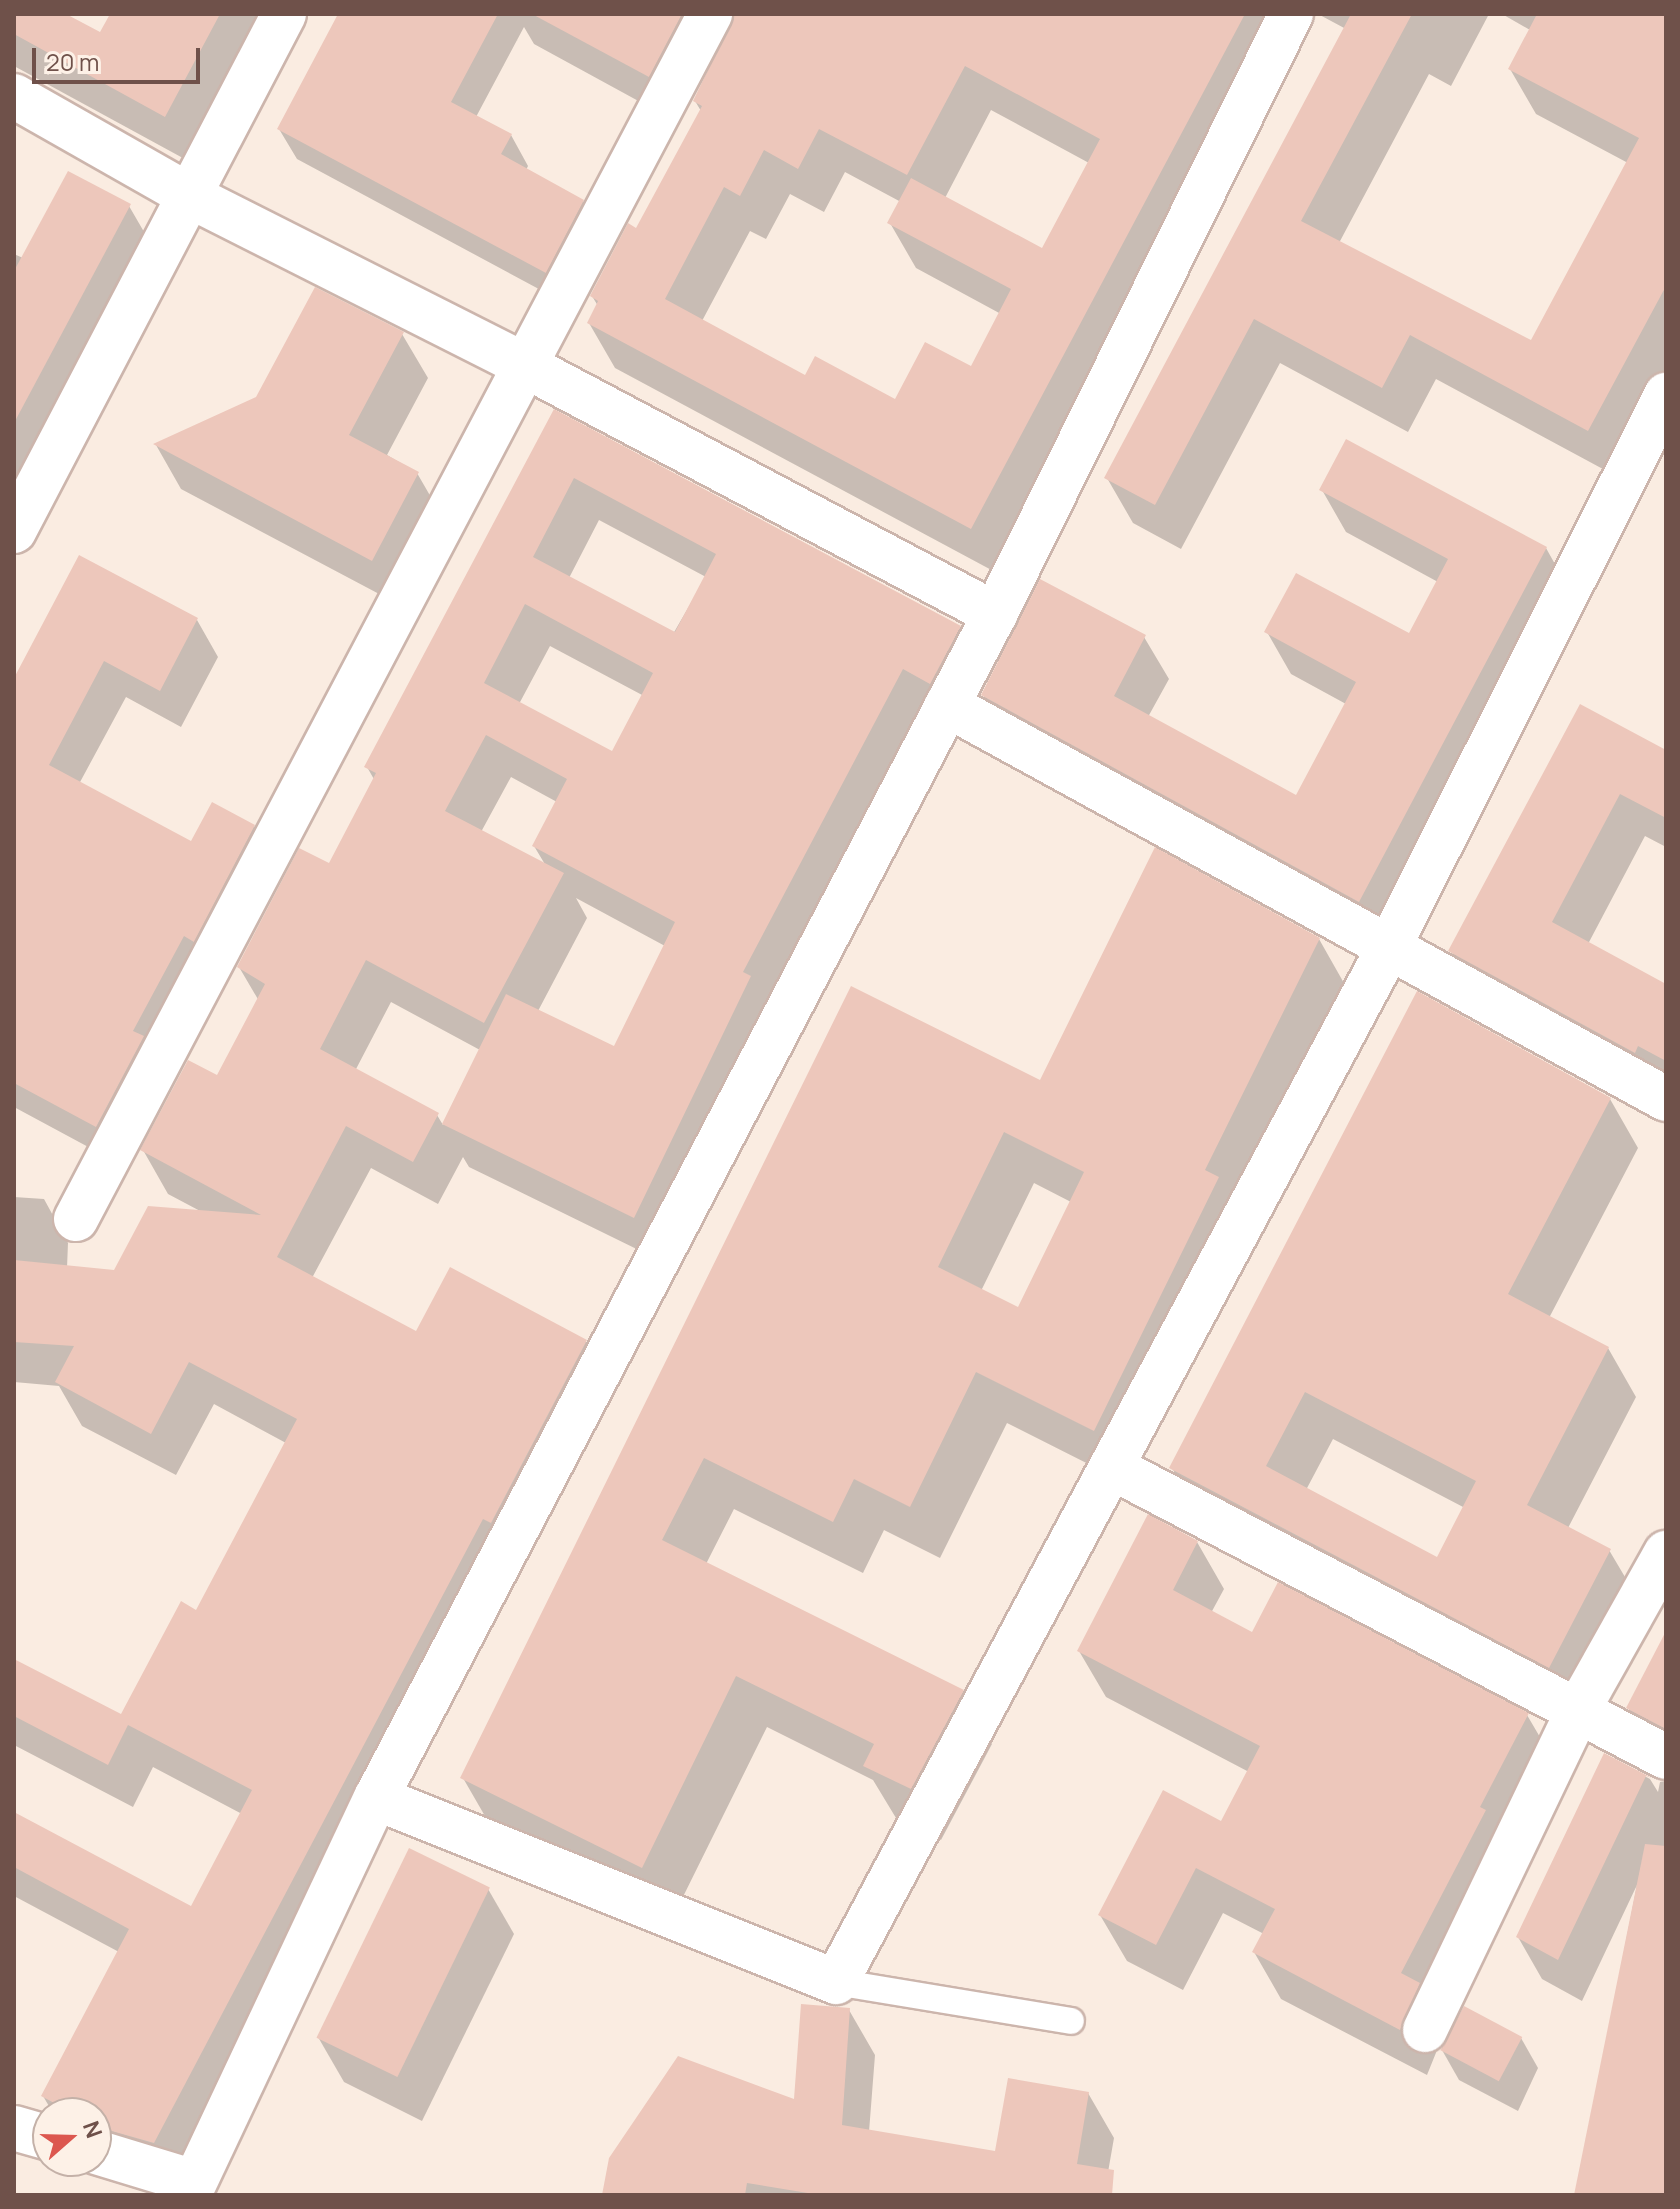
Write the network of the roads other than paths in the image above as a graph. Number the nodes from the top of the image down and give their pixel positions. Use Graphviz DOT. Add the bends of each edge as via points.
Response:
graph roads {
  1 [pos="284,14"];
  2 [pos="710,14"];
  3 [pos="1291,14"];
  4 [pos="14,96"];
  5 [pos="188,195"];
  6 [pos="524,365"];
  7 [pos="1666,395"];
  8 [pos="14,531"];
  9 [pos="995,614"];
  10 [pos="947,705"];
  11 [pos="1389,947"];
  12 [pos="1666,1099"];
  13 [pos="76,1219"];
  14 [pos="1111,1467"];
  15 [pos="1666,1553"];
  16 [pos="1579,1708"];
  17 [pos="1666,1757"];
  18 [pos="376,1798"];
  19 [pos="836,1982"];
  20 [pos="1071,2021"];
  21 [pos="1425,2030"];
  22 [pos="112,2157"];
  1 -- 5 [label="street"];
  2 -- 6 [label="street"];
  3 -- 9 [label="street"];
  4 -- 5 [label="street"];
  5 -- 6 [label="street"];
  5 -- 8 [label="street"];
  6 -- 9 [label="street"];
  6 -- 13 [label="street"];
  7 -- 11 [label="street"];
  9 -- 10 [label="street"];
  10 -- 11 [label="street"];
  10 -- 18 [label="street"];
  11 -- 12 [label="street"];
  11 -- 14 [label="street"];
  14 -- 16 [label="street"];
  14 -- 19 [label="street"];
  15 -- 16 [label="street"];
  16 -- 17 [label="street"];
  16 -- 21 [label="street"];
  18 -- 19 [label="street"];
  18 -- 22 [label="street" via="195,2182"];
  19 -- 20 [label="lane"];
}
